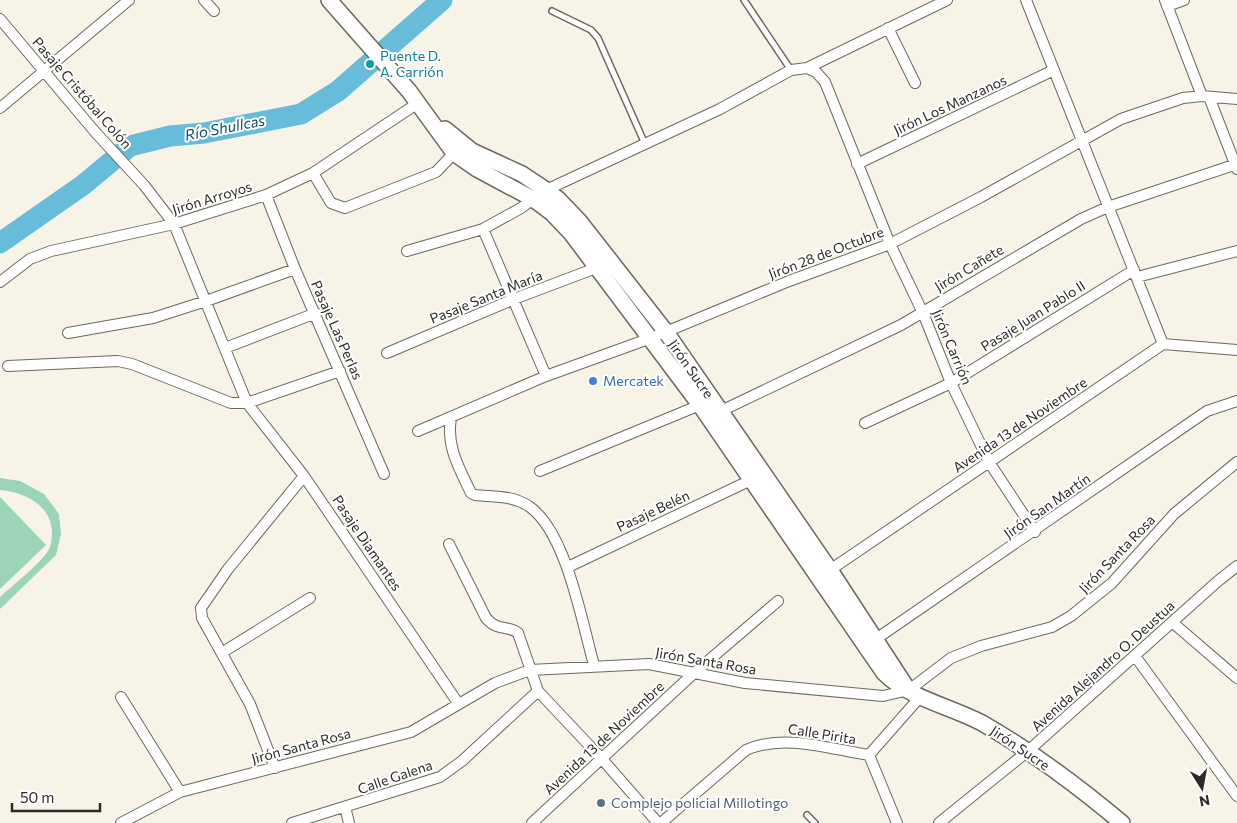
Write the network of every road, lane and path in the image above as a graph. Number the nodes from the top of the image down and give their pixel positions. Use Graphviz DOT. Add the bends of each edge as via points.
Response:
graph roads {
  1 [pos="129,0"];
  2 [pos="204,0"];
  3 [pos="744,0"];
  4 [pos="947,0"];
  5 [pos="1026,0"];
  6 [pos="1184,0"];
  7 [pos="330,1"];
  8 [pos="1166,3"];
  9 [pos="214,11"];
  10 [pos="552,11"];
  11 [pos="0,19"];
  12 [pos="888,28"];
  13 [pos="807,68"];
  14 [pos="791,70"];
  15 [pos="1054,70"];
  16 [pos="44,72"];
  17 [pos="915,83"];
  18 [pos="1206,96"];
  19 [pos="413,97"];
  20 [pos="1237,99"];
  21 [pos="0,108"];
  22 [pos="1083,140"];
  23 [pos="646,144"];
  24 [pos="458,149"];
  25 [pos="857,164"];
  26 [pos="1236,167"];
  27 [pos="313,173"];
  28 [pos="144,185"];
  29 [pos="546,190"];
  30 [pos="266,195"];
  31 [pos="533,199"];
  32 [pos="1108,207"];
  33 [pos="174,224"];
  34 [pos="483,229"];
  35 [pos="890,244"];
  36 [pos="407,251"];
  37 [pos="1237,251"];
  38 [pos="596,268"];
  39 [pos="295,269"];
  40 [pos="1135,273"];
  41 [pos="0,282"];
  42 [pos="514,299"];
  43 [pos="206,301"];
  44 [pos="316,313"];
  45 [pos="923,313"];
  46 [pos="666,332"];
  47 [pos="68,333"];
  48 [pos="651,338"];
  49 [pos="1164,344"];
  50 [pos="225,348"];
  51 [pos="1237,350"];
  52 [pos="388,353"];
  53 [pos="8,366"];
  54 [pos="340,371"];
  55 [pos="546,376"];
  56 [pos="951,383"];
  57 [pos="1237,401"];
  58 [pos="247,403"];
  59 [pos="700,405"];
  60 [pos="721,411"];
  61 [pos="451,418"];
  62 [pos="865,423"];
  63 [pos="418,431"];
  64 [pos="989,462"];
  65 [pos="1237,462"];
  66 [pos="540,471"];
  67 [pos="384,474"];
  68 [pos="304,476"];
  69 [pos="750,480"];
  70 [pos="1034,532"];
  71 [pos="449,544"];
  72 [pos="1237,566"];
  73 [pos="568,567"];
  74 [pos="830,570"];
  75 [pos="310,598"];
  76 [pos="778,600"];
  77 [pos="1172,622"];
  78 [pos="876,639"];
  79 [pos="223,652"];
  80 [pos="1135,656"];
  81 [pos="594,665"];
  82 [pos="530,670"];
  83 [pos="694,673"];
  84 [pos="1237,678"];
  85 [pos="538,691"];
  86 [pos="914,693"];
  87 [pos="121,697"];
  88 [pos="458,703"];
  89 [pos="1028,751"];
  90 [pos="869,755"];
  91 [pos="602,759"];
  92 [pos="275,768"];
  93 [pos="180,792"];
  94 [pos="1237,796"];
  95 [pos="345,807"];
  96 [pos="807,815"];
  97 [pos="121,823"];
  98 [pos="292,823"];
  99 [pos="349,823"];
  100 [pos="532,823"];
  101 [pos="660,823"];
  102 [pos="815,823"];
  103 [pos="898,823"];
  104 [pos="939,823"];
  105 [pos="1122,823"];
  1 -- 16 [label="street"];
  2 -- 9 [label="street"];
  3 -- 14 [label="lane"];
  4 -- 12 [label="street"];
  5 -- 15 [label="street"];
  6 -- 8 [label="street"];
  7 -- 19 [label="street, Jirón Sucre"];
  8 -- 18 [label="street"];
  10 -- 23 [label="lane" via="591,30 598,38"];
  11 -- 16 [label="street, Pasaje Cristóbal Colón"];
  12 -- 13 [label="street"];
  12 -- 17 [label="street"];
  13 -- 14 [label="street"];
  13 -- 25 [label="street, Jirón Carrión" via="825,82"];
  14 -- 23 [label="street"];
  15 -- 22 [label="street"];
  15 -- 25 [label="street, Jirón Los Manzanos"];
  16 -- 21 [label="street"];
  16 -- 28 [label="street, Pasaje Cristóbal Colón"];
  18 -- 20 [label="street, Jirón 28 de Octubre"];
  18 -- 22 [label="street, Jirón 28 de Octubre" via="1183,98 1121,119"];
  18 -- 26 [label="street"];
  19 -- 24 [label="street, Jirón Sucre"];
  19 -- 27 [label="street, Jirón Arroyos"];
  22 -- 32 [label="street"];
  22 -- 35 [label="street, Jirón 28 de Octubre"];
  23 -- 29 [label="street"];
  24 -- 27 [label="street" via="436,172 345,208 331,202"];
  24 -- 29 [label="street, Jirón Sucre" via="522,174"];
  24 -- 31 [label="street, Jirón Sucre" via="477,169"];
  25 -- 35 [label="street, Jirón Carrión"];
  26 -- 32 [label="street, Jirón Cañete"];
  27 -- 30 [label="street, Jirón Arroyos"];
  28 -- 33 [label="street, Pasaje Diamantes"];
  29 -- 31 [label="street"];
  29 -- 46 [label="street, Jirón Sucre" via="580,222"];
  30 -- 33 [label="street, Jirón Arroyos"];
  30 -- 39 [label="street, Pasaje Las Perlas"];
  31 -- 34 [label="street"];
  31 -- 38 [label="street, Jirón Sucre" via="571,233"];
  32 -- 40 [label="street"];
  32 -- 45 [label="street, Jirón Cañete" via="1016,256"];
  33 -- 41 [label="street, Jirón Arroyos" via="51,251 30,260"];
  33 -- 43 [label="street, Pasaje Diamantes"];
  34 -- 36 [label="street"];
  34 -- 42 [label="street"];
  35 -- 45 [label="street, Jirón Carrión"];
  35 -- 46 [label="street, Jirón 28 de Octubre"];
  37 -- 40 [label="street, Pasaje Juan Pablo II"];
  38 -- 42 [label="street, Pasaje Santa María"];
  38 -- 48 [label="street, Jirón Sucre"];
  39 -- 43 [label="street"];
  39 -- 44 [label="street, Pasaje Las Perlas"];
  40 -- 49 [label="street"];
  40 -- 56 [label="street, Pasaje Juan Pablo II"];
  42 -- 52 [label="street, Pasaje Santa María"];
  42 -- 55 [label="street"];
  43 -- 47 [label="street" via="153,318"];
  43 -- 50 [label="street, Pasaje Diamantes"];
  44 -- 50 [label="street"];
  44 -- 54 [label="street, Pasaje Las Perlas"];
  45 -- 56 [label="street, Jirón Carrión"];
  45 -- 60 [label="street, Jirón Cañete"];
  46 -- 48 [label="street, Jirón 28 de Octubre"];
  46 -- 60 [label="street, Jirón Sucre"];
  48 -- 55 [label="street, Jirón 28 de Octubre"];
  48 -- 59 [label="street, Jirón Sucre"];
  49 -- 51 [label="street"];
  49 -- 64 [label="street, Avenida 13 de Noviembre"];
  50 -- 58 [label="street, Pasaje Diamantes"];
  53 -- 58 [label="street" via="118,361 225,401"];
  54 -- 58 [label="street"];
  54 -- 67 [label="street, Pasaje Las Perlas"];
  55 -- 61 [label="street, Jirón 28 de Octubre"];
  56 -- 62 [label="street, Pasaje Juan Pablo II"];
  56 -- 64 [label="street, Jirón Carrión"];
  57 -- 70 [label="street, Jirón San Martín" via="1208,411"];
  58 -- 68 [label="street, Pasaje Diamantes"];
  59 -- 66 [label="street"];
  59 -- 69 [label="street, Jirón Sucre"];
  60 -- 74 [label="street, Jirón Sucre"];
  61 -- 63 [label="street, Jirón 28 de Octubre"];
  61 -- 73 [label="street" via="450,447 471,493 506,496 530,506 546,524"];
  64 -- 70 [label="street, Jirón Carrión"];
  64 -- 74 [label="street, Avenida 13 de Noviembre"];
  65 -- 86 [label="street, Jirón Santa Rosa" via="1174,514 1112,583 1071,616 1052,628 981,646 951,658"];
  68 -- 79 [label="street" via="203,603 202,618"];
  68 -- 88 [label="street, Pasaje Diamantes"];
  69 -- 73 [label="street, Pasaje Belén"];
  69 -- 86 [label="street, Jirón Sucre" via="884,673 894,683"];
  70 -- 78 [label="street, Jirón San Martín"];
  71 -- 82 [label="street" via="486,618 495,626 518,633"];
  72 -- 77 [label="street, Avenida Alejandro O. Deustua"];
  73 -- 81 [label="street"];
  74 -- 78 [label="street, Jirón Sucre"];
  75 -- 79 [label="street"];
  76 -- 83 [label="street, Avenida 13 de Noviembre"];
  77 -- 80 [label="street, Avenida Alejandro O. Deustua"];
  77 -- 84 [label="street"];
  78 -- 86 [label="street, Jirón Sucre"];
  79 -- 92 [label="street" via="250,704"];
  80 -- 89 [label="street, Avenida Alejandro O. Deustua"];
  80 -- 94 [label="street"];
  81 -- 82 [label="street, Jirón Santa Rosa"];
  81 -- 83 [label="street, Jirón Santa Rosa" via="649,664"];
  82 -- 85 [label="street"];
  82 -- 88 [label="street, Jirón Santa Rosa" via="495,683"];
  83 -- 86 [label="street, Jirón Santa Rosa" via="744,683 883,696"];
  83 -- 91 [label="street, Avenida 13 de Noviembre"];
  85 -- 91 [label="street"];
  85 -- 95 [label="street, Calle Galena" via="440,778"];
  86 -- 89 [label="street, Jirón Sucre" via="963,713"];
  86 -- 90 [label="street, Calle Pirita"];
  87 -- 93 [label="street"];
  88 -- 92 [label="street, Jirón Santa Rosa" via="411,732"];
  89 -- 104 [label="street, Avenida Alejandro O. Deustua"];
  89 -- 105 [label="street, Jirón Sucre"];
  90 -- 101 [label="street, Calle Pirita" via="782,741 758,745 746,750"];
  90 -- 103 [label="street"];
  91 -- 100 [label="street, Avenida 13 de Noviembre"];
  91 -- 101 [label="street"];
  92 -- 93 [label="street, Jirón Santa Rosa"];
  93 -- 97 [label="street, Jirón Santa Rosa"];
  95 -- 98 [label="street, Calle Galena"];
  95 -- 99 [label="street"];
  96 -- 102 [label="lane"];
}
